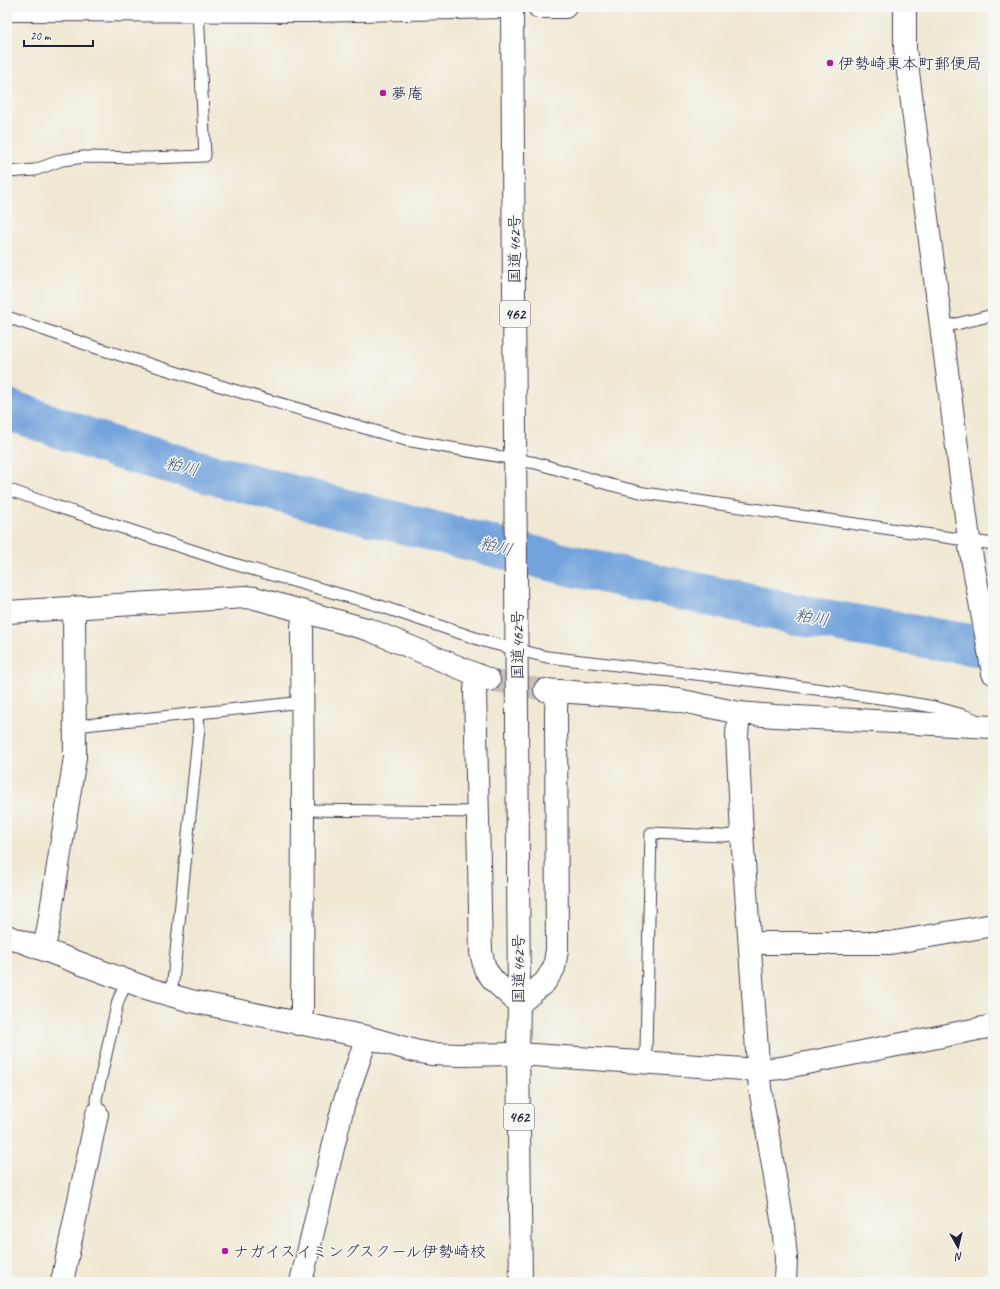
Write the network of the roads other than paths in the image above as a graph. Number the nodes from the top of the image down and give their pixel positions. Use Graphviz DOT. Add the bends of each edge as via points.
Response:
graph roads {
  1 [pos="504,7"];
  2 [pos="512,7"];
  3 [pos="539,7"];
  4 [pos="565,7"];
  5 [pos="904,7"];
  6 [pos="7,10"];
  7 [pos="198,10"];
  8 [pos="7,172"];
  9 [pos="993,315"];
  10 [pos="7,317"];
  11 [pos="940,328"];
  12 [pos="516,462"];
  13 [pos="7,489"];
  14 [pos="969,543"];
  15 [pos="993,544"];
  16 [pos="74,608"];
  17 [pos="7,612"];
  18 [pos="305,613"];
  19 [pos="517,645"];
  20 [pos="993,673"];
  21 [pos="303,702"];
  22 [pos="198,713"];
  23 [pos="739,713"];
  24 [pos="76,726"];
  25 [pos="993,727"];
  26 [pos="303,810"];
  27 [pos="478,812"];
  28 [pos="742,834"];
  29 [pos="993,925"];
  30 [pos="7,936"];
  31 [pos="750,943"];
  32 [pos="43,950"];
  33 [pos="126,981"];
  34 [pos="169,995"];
  35 [pos="519,1004"];
  36 [pos="298,1024"];
  37 [pos="993,1026"];
  38 [pos="367,1037"];
  39 [pos="518,1054"];
  40 [pos="644,1063"];
  41 [pos="759,1070"];
  42 [pos="97,1114"];
  43 [pos="62,1282"];
  44 [pos="301,1282"];
  45 [pos="521,1282"];
  46 [pos="527,1282"];
  47 [pos="785,1282"];
  1 -- 7 [label="main road" via="307,11"];
  2 -- 12 [label="main road, 国道462号 / 462"];
  3 -- 4 [label="main road"];
  5 -- 11 [label="main road" via="905,49"];
  6 -- 7 [label="main road"];
  7 -- 8 [label="lane" via="204,156 84,157 62,160 35,170"];
  9 -- 11 [label="lane"];
  10 -- 12 [label="lane" via="97,348 399,438"];
  11 -- 14 [label="main road"];
  12 -- 14 [label="lane" via="571,473 644,493"];
  12 -- 19 [label="main road, 国道462号 / 462"];
  13 -- 19 [label="lane" via="234,564 378,605 487,642"];
  14 -- 15 [label="lane"];
  14 -- 20 [label="main road"];
  16 -- 17 [label="main road"];
  16 -- 18 [label="main road" via="242,596"];
  16 -- 24 [label="main road"];
  18 -- 21 [label="main road" via="302,626"];
  18 -- 27 [label="main road" via="370,630 483,677 475,689"];
  19 -- 25 [label="lane" via="547,657 773,683 934,707"];
  19 -- 35 [label="main road, 国道462号 / 462"];
  21 -- 22 [label="lane"];
  21 -- 26 [label="main road"];
  22 -- 24 [label="lane"];
  22 -- 34 [label="lane" via="199,728 173,981"];
  23 -- 25 [label="main road"];
  23 -- 28 [label="main road" via="737,735"];
  23 -- 35 [label="main road" via="678,700 551,691 556,710 557,950 554,968 545,982"];
  24 -- 32 [label="main road" via="75,757"];
  26 -- 27 [label="lane"];
  26 -- 36 [label="main road" via="302,1010"];
  27 -- 35 [label="main road" via="481,952 485,969"];
  28 -- 31 [label="main road"];
  28 -- 40 [label="lane" via="723,836 651,833"];
  29 -- 31 [label="main road" via="890,943"];
  30 -- 32 [label="main road"];
  31 -- 41 [label="main road"];
  32 -- 33 [label="main road"];
  33 -- 34 [label="main road"];
  33 -- 42 [label="lane" via="118,1001 96,1099"];
  34 -- 36 [label="main road"];
  35 -- 39 [label="main road, 国道462号 / 462"];
  36 -- 38 [label="main road"];
  37 -- 41 [label="main road" via="781,1068"];
  38 -- 39 [label="main road" via="415,1052 431,1054"];
  38 -- 44 [label="main road" via="343,1106"];
  39 -- 40 [label="main road"];
  39 -- 45 [label="main road, 国道462号 / 462"];
  40 -- 41 [label="main road"];
  41 -- 47 [label="main road" via="782,1225 786,1258"];
  42 -- 43 [label="main road"];
  45 -- 46 [label="lane"];
}
